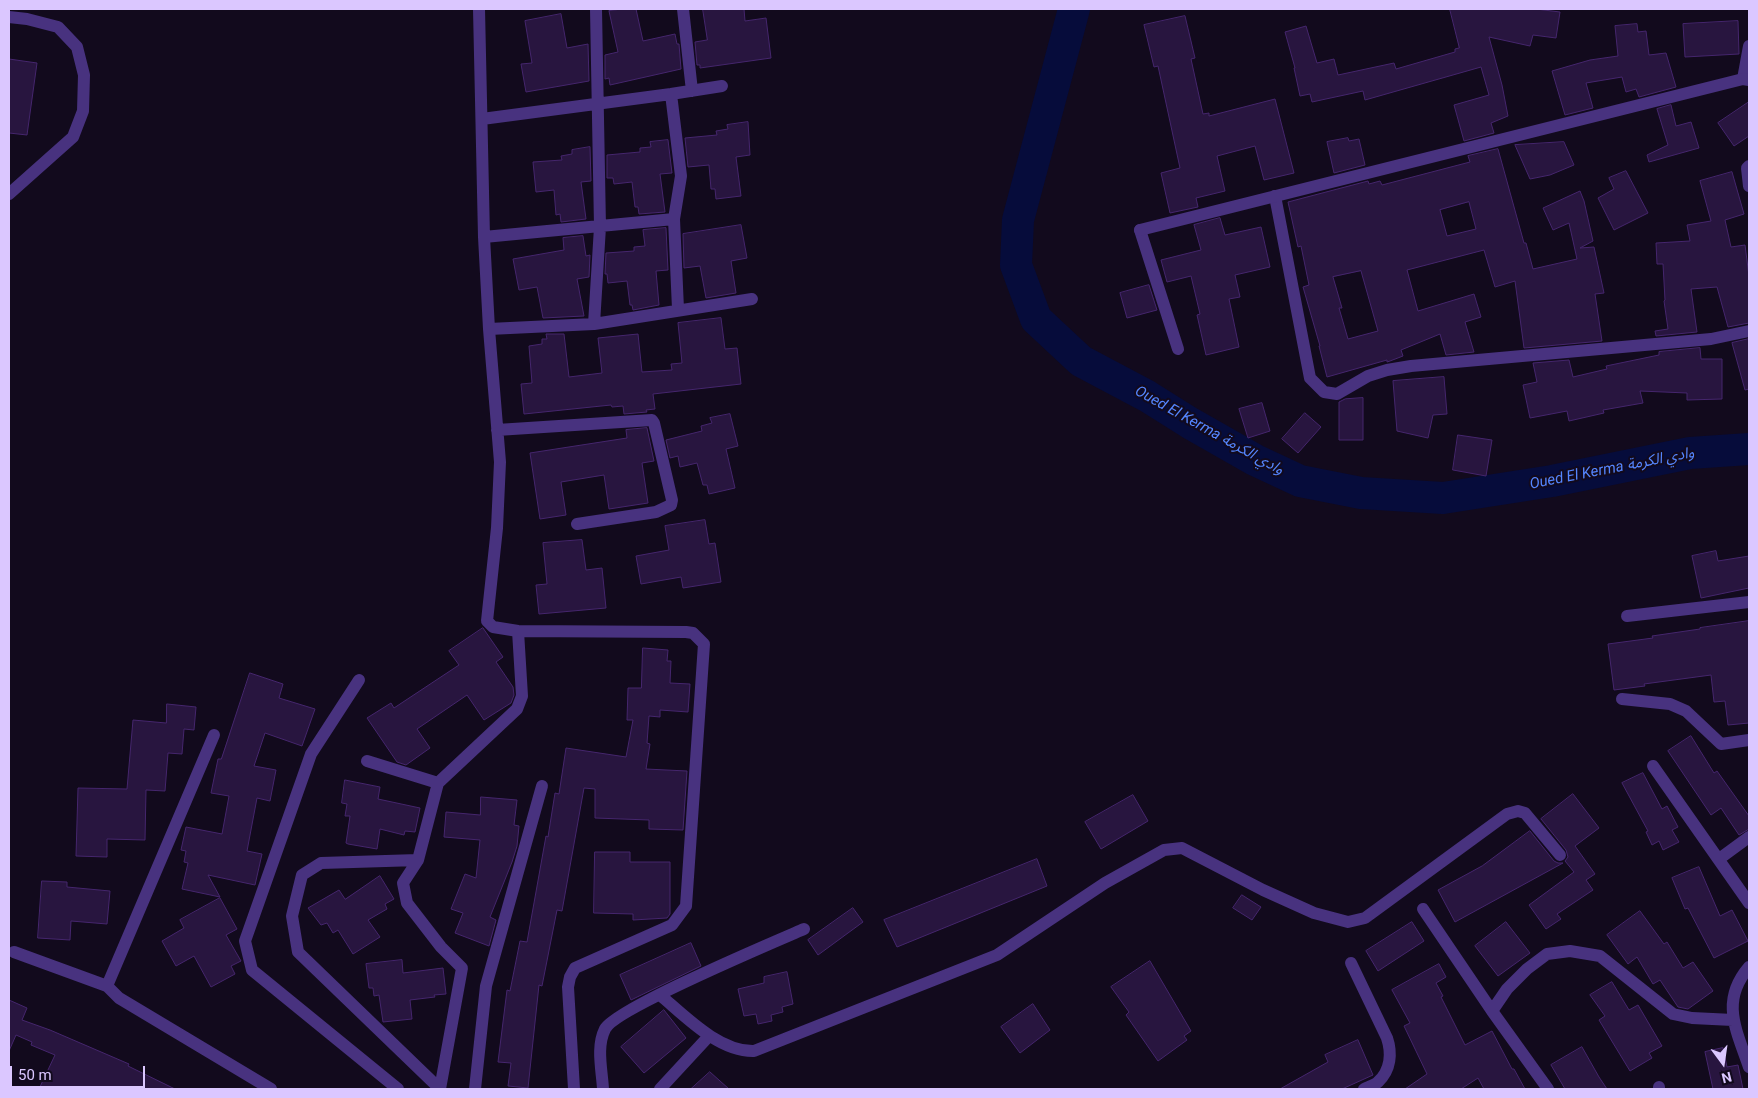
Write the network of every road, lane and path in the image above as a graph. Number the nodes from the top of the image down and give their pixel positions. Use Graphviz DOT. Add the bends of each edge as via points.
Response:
graph roads {
  1 [pos="479,9"];
  2 [pos="596,9"];
  3 [pos="683,9"];
  4 [pos="9,16"];
  5 [pos="1749,46"];
  6 [pos="1746,79"];
  7 [pos="722,86"];
  8 [pos="692,91"];
  9 [pos="671,94"];
  10 [pos="599,104"];
  11 [pos="482,119"];
  12 [pos="1749,166"];
  13 [pos="1749,186"];
  14 [pos="9,194"];
  15 [pos="1274,196"];
  16 [pos="674,219"];
  17 [pos="600,227"];
  18 [pos="484,236"];
  19 [pos="752,298"];
  20 [pos="678,309"];
  21 [pos="594,324"];
  22 [pos="489,329"];
  23 [pos="1749,331"];
  24 [pos="1178,349"];
  25 [pos="497,430"];
  26 [pos="577,524"];
  27 [pos="1749,602"];
  28 [pos="1627,616"];
  29 [pos="518,631"];
  30 [pos="359,680"];
  31 [pos="1622,699"];
  32 [pos="214,735"];
  33 [pos="1749,740"];
  34 [pos="366,761"];
  35 [pos="1653,766"];
  36 [pos="438,783"];
  37 [pos="542,786"];
  38 [pos="1749,837"];
  39 [pos="1560,855"];
  40 [pos="1719,859"];
  41 [pos="418,860"];
  42 [pos="1749,903"];
  43 [pos="1423,909"];
  44 [pos="804,929"];
  45 [pos="14,952"];
  46 [pos="1351,963"];
  47 [pos="1749,967"];
  48 [pos="107,986"];
  49 [pos="660,995"];
  50 [pos="1492,1011"];
  51 [pos="1734,1020"];
  52 [pos="709,1036"];
  53 [pos="1749,1067"];
  54 [pos="1381,1085"];
  55 [pos="271,1089"];
  56 [pos="398,1089"];
  57 [pos="440,1089"];
  58 [pos="475,1089"];
  59 [pos="574,1089"];
  60 [pos="603,1089"];
  61 [pos="660,1089"];
  62 [pos="1364,1089"];
  63 [pos="1548,1089"];
  1 -- 11 [label="street"];
  2 -- 10 [label="street"];
  3 -- 8 [label="street"];
  4 -- 14 [label="street" via="58,27 77,47 84,75 84,111 73,137"];
  5 -- 6 [label="street"];
  6 -- 15 [label="street"];
  7 -- 8 [label="street"];
  8 -- 9 [label="street"];
  9 -- 10 [label="street"];
  9 -- 16 [label="street" via="681,176"];
  10 -- 11 [label="street"];
  10 -- 17 [label="street"];
  11 -- 18 [label="street"];
  12 -- 13 [label="street"];
  15 -- 23 [label="street" via="1310,378 1324,392 1337,394 1368,376 1411,366 1711,339"];
  15 -- 24 [label="street" via="1140,230"];
  16 -- 17 [label="street"];
  16 -- 20 [label="street"];
  17 -- 18 [label="street"];
  17 -- 21 [label="street"];
  18 -- 22 [label="street"];
  19 -- 20 [label="street"];
  20 -- 21 [label="street"];
  21 -- 22 [label="street"];
  22 -- 25 [label="street"];
  25 -- 26 [label="street" via="652,420 671,505 656,512"];
  25 -- 29 [label="street" via="500,462 498,528 487,621 493,627"];
  27 -- 28 [label="street"];
  29 -- 36 [label="street" via="522,696 517,709"];
  29 -- 59 [label="street" via="686,632 693,633 704,644 686,906 672,925 575,968 568,987"];
  30 -- 56 [label="street" via="312,754 245,941 252,970"];
  31 -- 33 [label="street" via="1670,704 1686,711 1721,744"];
  32 -- 48 [label="street"];
  34 -- 36 [label="street"];
  35 -- 40 [label="street"];
  36 -- 41 [label="street"];
  37 -- 58 [label="street" via="486,986"];
  38 -- 40 [label="street"];
  39 -- 52 [label="street" via="1525,813 1507,814 1365,918 1348,922 1314,914 1182,848 1164,850 1105,883 997,955 754,1051 743,1051"];
  40 -- 42 [label="street"];
  41 -- 57 [label="street" via="403,883 407,903 462,968"];
  41 -- 57 [label="street" via="320,863 302,875 292,916 298,952"];
  43 -- 50 [label="street"];
  44 -- 49 [label="street"];
  45 -- 48 [label="street"];
  46 -- 54 [label="street" via="1391,1051"];
  47 -- 51 [label="street" via="1732,997"];
  48 -- 55 [label="street" via="119,998"];
  49 -- 52 [label="street"];
  49 -- 60 [label="street" via="627,1012 606,1028 600,1047"];
  50 -- 51 [label="street" via="1507,989 1534,964 1547,954 1570,951 1600,956 1672,1014"];
  50 -- 63 [label="street"];
  51 -- 53 [label="street"];
  52 -- 61 [label="street"];
  54 -- 62 [label="street"];
}
